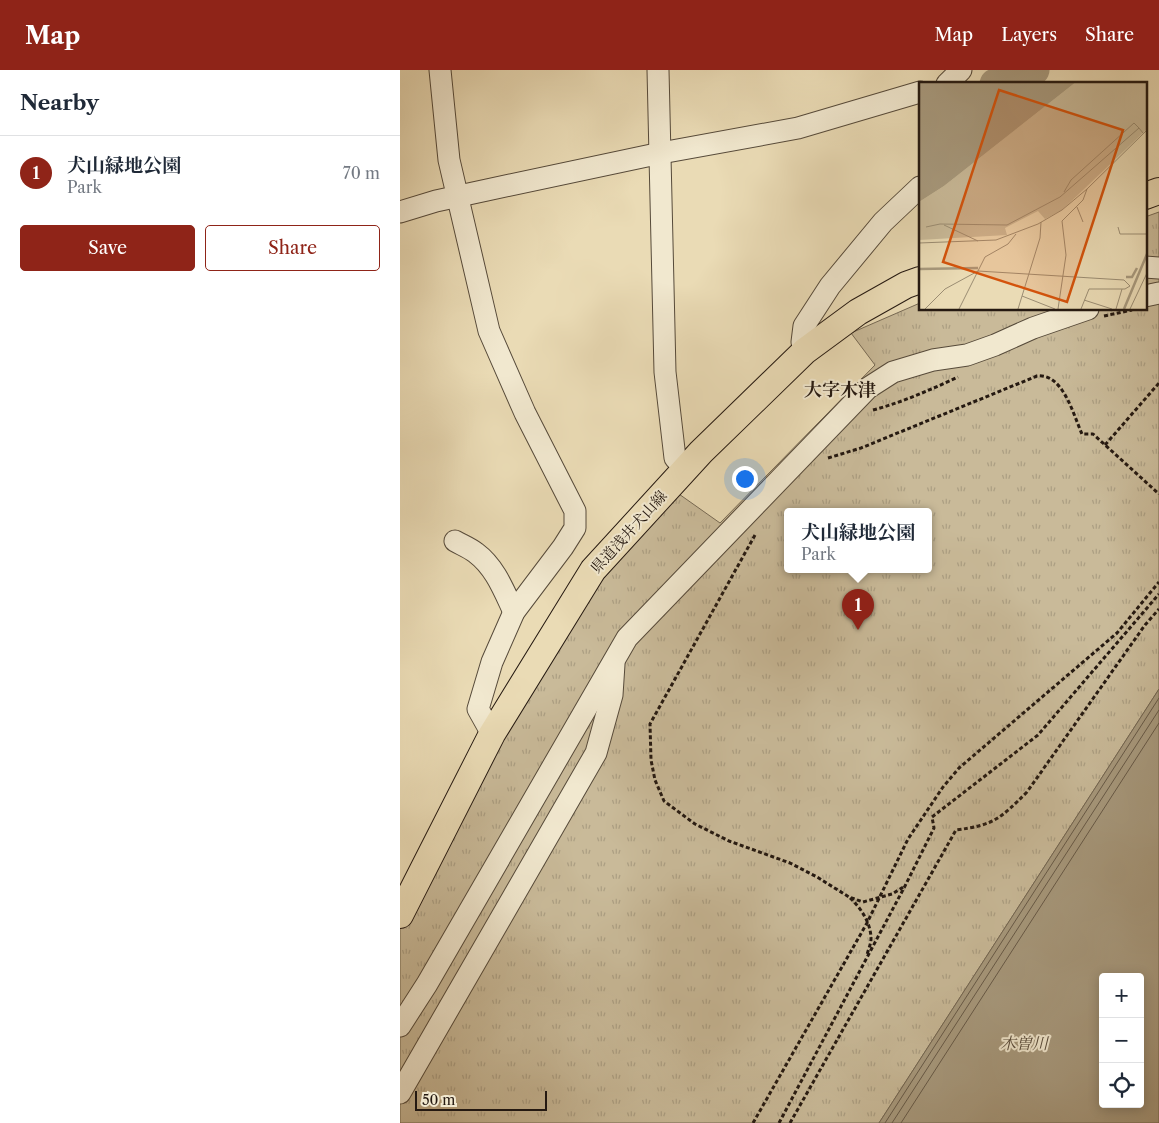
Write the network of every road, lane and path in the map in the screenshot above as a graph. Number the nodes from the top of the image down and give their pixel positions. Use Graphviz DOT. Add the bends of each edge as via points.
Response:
graph roads {
  1 [pos="440,70"];
  2 [pos="658,70"];
  3 [pos="961,70"];
  4 [pos="949,82"];
  5 [pos="919,92"];
  6 [pos="661,153"];
  7 [pos="919,188"];
  8 [pos="1159,191"];
  9 [pos="1146,196"];
  10 [pos="457,197"];
  11 [pos="400,212"];
  12 [pos="1146,267"];
  13 [pos="1159,268"];
  14 [pos="919,280"];
  15 [pos="1159,293"];
  16 [pos="1146,296"];
  17 [pos="1129,310"];
  18 [pos="1092,314"];
  19 [pos="805,351"];
  20 [pos="966,373"];
  21 [pos="1159,383"];
  22 [pos="868,411"];
  23 [pos="1105,445"];
  24 [pos="827,454"];
  25 [pos="685,469"];
  26 [pos="1159,494"];
  27 [pos="757,531"];
  28 [pos="456,541"];
  29 [pos="1159,582"];
  30 [pos="1159,594"];
  31 [pos="1159,609"];
  32 [pos="514,612"];
  33 [pos="615,658"];
  34 [pos="492,734"];
  35 [pos="905,886"];
  36 [pos="849,898"];
  37 [pos="880,898"];
  38 [pos="400,915"];
  39 [pos="867,923"];
  40 [pos="866,960"];
  41 [pos="400,1026"];
  42 [pos="400,1093"];
  43 [pos="753,1123"];
  44 [pos="779,1123"];
  45 [pos="790,1123"];
  1 -- 10 [label="street" via="448,160"];
  2 -- 6 [label="street"];
  3 -- 4 [label="street"];
  5 -- 6 [label="street" via="798,128"];
  6 -- 10 [label="street"];
  6 -- 25 [label="street" via="665,372 675,458"];
  7 -- 19 [label="street" via="883,222 830,286 804,326 802,342"];
  8 -- 9 [label="main road"];
  10 -- 11 [label="street"];
  10 -- 32 [label="street" via="489,331 525,413 575,511 575,528"];
  12 -- 13 [label="street"];
  14 -- 19 [label="main road, 県道浅井犬山線" via="858,312"];
  15 -- 16 [label="street"];
  17 -- 18 [label="path"];
  18 -- 33 [label="street" via="1033,328 967,355 933,360 893,372 868,388 627,638"];
  19 -- 25 [label="main road, 県道浅井犬山線"];
  20 -- 22 [label="path" via="923,394"];
  21 -- 23 [label="path"];
  23 -- 24 [label="path" via="1093,434 1082,434 1061,386 1049,377 1036,376 861,448 820,461"];
  23 -- 26 [label="path"];
  25 -- 34 [label="main road, 県道浅井犬山線" via="593,570"];
  27 -- 36 [label="path" via="650,724 650,760 655,780 664,801 695,824 729,841 790,863"];
  28 -- 32 [label="street" via="476,553 498,578"];
  29 -- 37 [label="path" via="1117,632 959,768 908,839"];
  30 -- 35 [label="path" via="1038,735 932,817 934,828"];
  31 -- 45 [label="path" via="1026,792 1004,815 982,826 956,830"];
  32 -- 34 [label="street" via="492,662 478,708"];
  33 -- 41 [label="street"];
  33 -- 42 [label="street" via="612,695 596,753"];
  34 -- 38 [label="main road, 県道浅井犬山線"];
  35 -- 37 [label="path"];
  35 -- 40 [label="path"];
  36 -- 37 [label="path" via="863,902"];
  36 -- 39 [label="path" via="860,907"];
  37 -- 39 [label="path"];
  39 -- 40 [label="path" via="871,939"];
  39 -- 43 [label="path"];
  40 -- 44 [label="path"];
}
